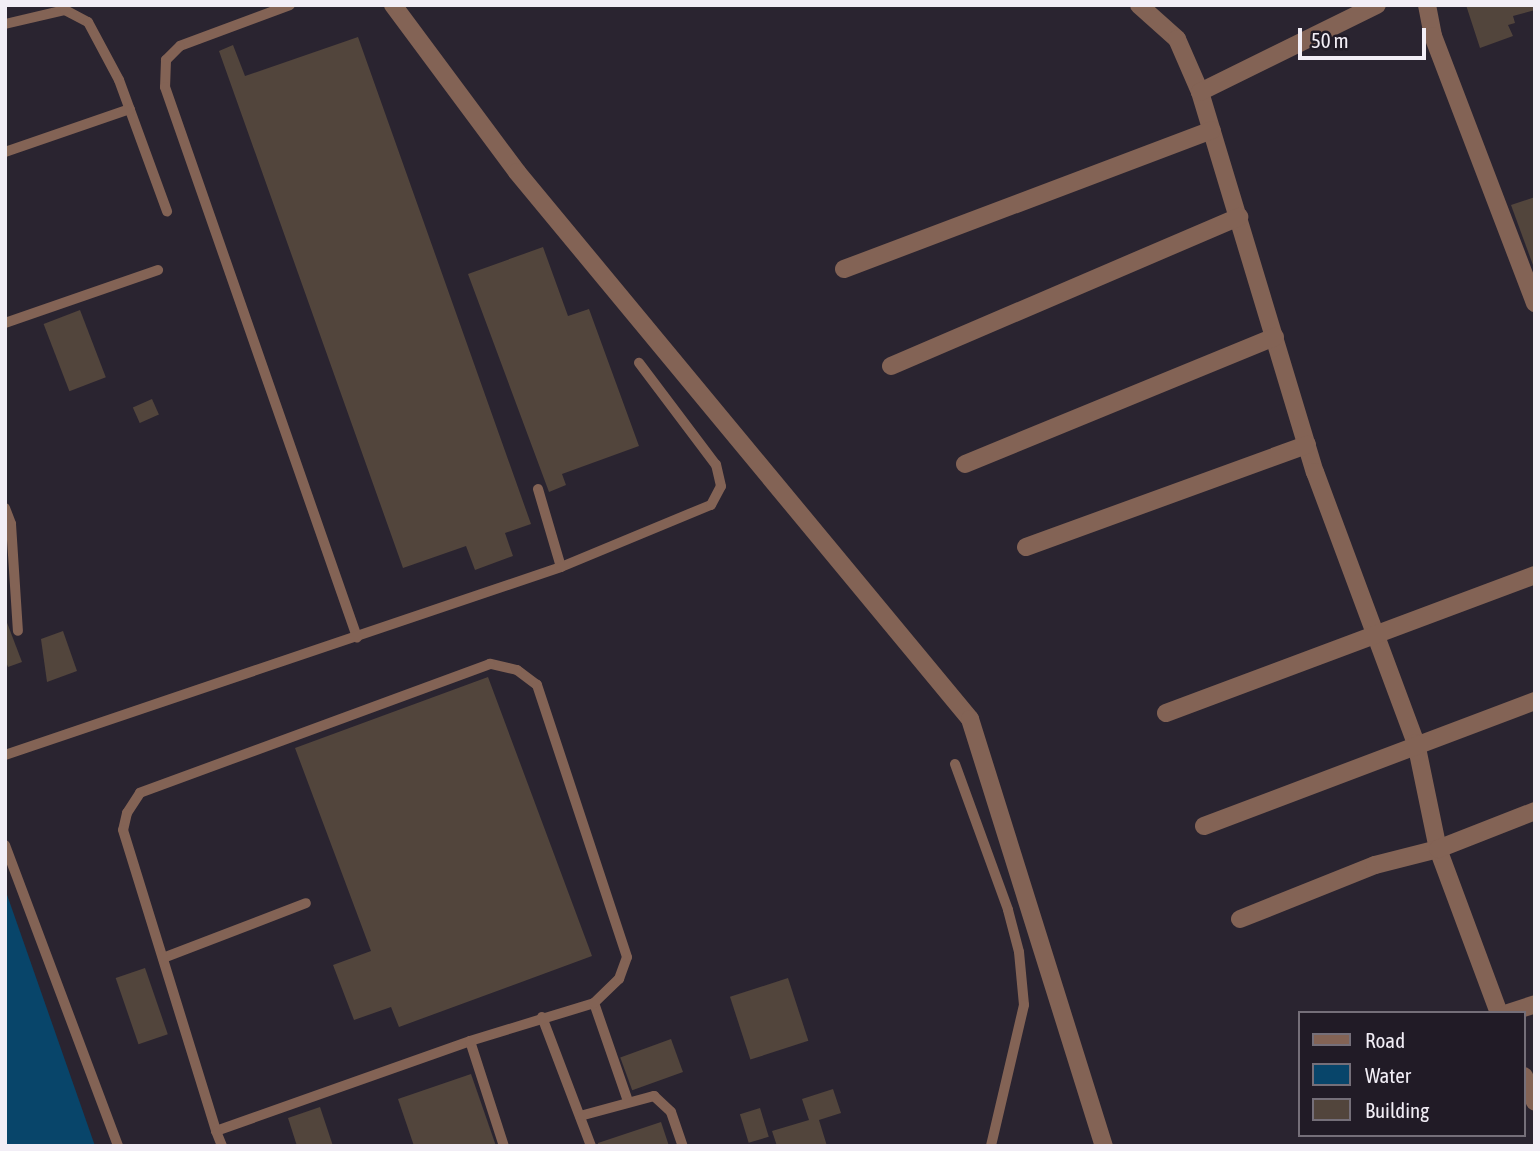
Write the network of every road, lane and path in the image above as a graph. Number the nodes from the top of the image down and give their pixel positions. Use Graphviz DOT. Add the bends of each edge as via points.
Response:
graph roads {
  1 [pos="290,5"];
  2 [pos="393,5"];
  3 [pos="1139,5"];
  4 [pos="1377,5"];
  5 [pos="1427,5"];
  6 [pos="5,24"];
  7 [pos="1200,92"];
  8 [pos="130,109"];
  9 [pos="1212,130"];
  10 [pos="5,152"];
  11 [pos="167,211"];
  12 [pos="1239,217"];
  13 [pos="844,269"];
  14 [pos="158,270"];
  15 [pos="1535,303"];
  16 [pos="5,323"];
  17 [pos="1275,337"];
  18 [pos="639,363"];
  19 [pos="891,366"];
  20 [pos="1307,445"];
  21 [pos="965,464"];
  22 [pos="538,489"];
  23 [pos="5,508"];
  24 [pos="1026,547"];
  25 [pos="561,567"];
  26 [pos="1535,575"];
  27 [pos="18,631"];
  28 [pos="1378,635"];
  29 [pos="357,637"];
  30 [pos="1535,701"];
  31 [pos="1167,713"];
  32 [pos="1416,743"];
  33 [pos="5,755"];
  34 [pos="955,764"];
  35 [pos="1535,811"];
  36 [pos="1204,826"];
  37 [pos="5,845"];
  38 [pos="1438,849"];
  39 [pos="306,902"];
  40 [pos="1240,919"];
  41 [pos="163,958"];
  42 [pos="594,1003"];
  43 [pos="1535,1004"];
  44 [pos="1498,1011"];
  45 [pos="1514,1011"];
  46 [pos="542,1017"];
  47 [pos="470,1041"];
  48 [pos="1526,1081"];
  49 [pos="628,1101"];
  50 [pos="1535,1102"];
  51 [pos="580,1116"];
  52 [pos="216,1131"];
  53 [pos="118,1146"];
  54 [pos="222,1146"];
  55 [pos="505,1146"];
  56 [pos="591,1146"];
  57 [pos="683,1146"];
  58 [pos="990,1146"];
  59 [pos="1104,1146"];
  1 -- 29 [label="lane" via="180,46 166,60 165,87"];
  2 -- 59 [label="street" via="517,172 970,719"];
  3 -- 7 [label="street" via="1177,39"];
  4 -- 7 [label="street"];
  5 -- 15 [label="street" via="1433,36"];
  6 -- 8 [label="lane" via="65,10 88,22"];
  7 -- 9 [label="street"];
  8 -- 10 [label="lane"];
  8 -- 11 [label="lane"];
  9 -- 12 [label="street"];
  9 -- 13 [label="street"];
  12 -- 17 [label="street"];
  12 -- 19 [label="street"];
  14 -- 16 [label="lane"];
  17 -- 20 [label="street"];
  17 -- 21 [label="street"];
  18 -- 25 [label="lane" via="716,465 721,486 711,505"];
  20 -- 24 [label="street"];
  20 -- 28 [label="street"];
  22 -- 25 [label="lane"];
  23 -- 27 [label="lane" via="11,524"];
  25 -- 29 [label="lane"];
  26 -- 28 [label="street"];
  28 -- 31 [label="street"];
  28 -- 32 [label="street"];
  29 -- 33 [label="lane"];
  30 -- 32 [label="street"];
  32 -- 36 [label="street"];
  32 -- 38 [label="street"];
  34 -- 58 [label="lane" via="1008,910 1024,1005"];
  35 -- 38 [label="street"];
  37 -- 53 [label="lane"];
  38 -- 40 [label="street" via="1375,864"];
  38 -- 44 [label="street"];
  39 -- 41 [label="lane"];
  41 -- 42 [label="lane" via="123,830 140,793 490,664 517,670 537,685 627,957 619,979"];
  41 -- 52 [label="lane"];
  42 -- 46 [label="lane"];
  42 -- 49 [label="lane"];
  43 -- 45 [label="street"];
  46 -- 47 [label="lane"];
  46 -- 51 [label="lane"];
  47 -- 52 [label="lane"];
  47 -- 55 [label="lane"];
  48 -- 50 [label="street"];
  49 -- 51 [label="lane"];
  49 -- 57 [label="lane" via="654,1096 663,1101"];
  51 -- 56 [label="lane"];
  52 -- 54 [label="lane"];
}
